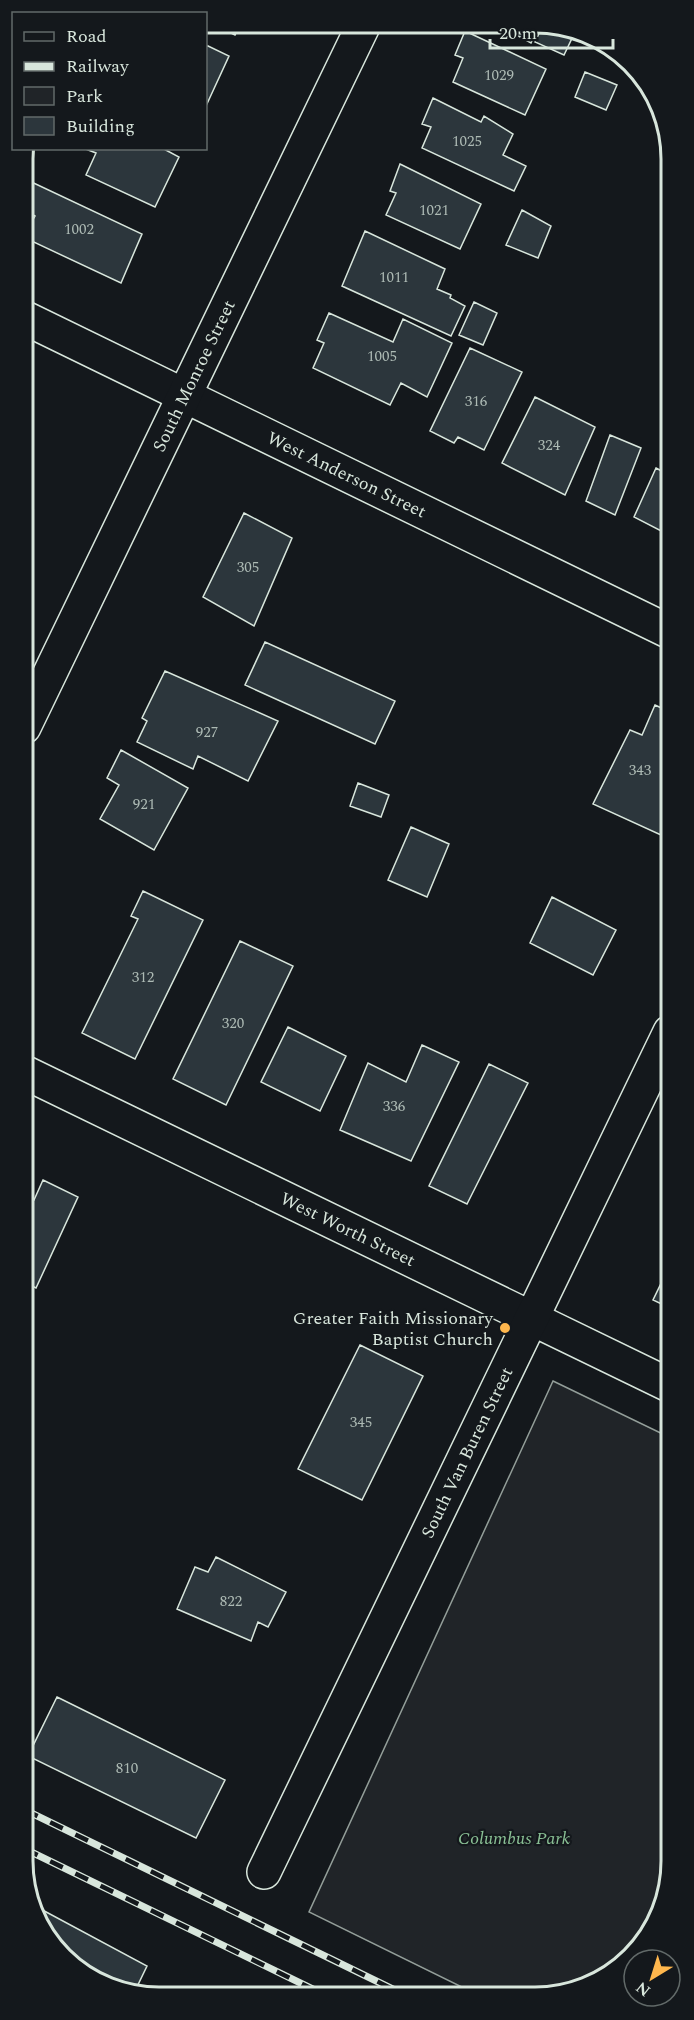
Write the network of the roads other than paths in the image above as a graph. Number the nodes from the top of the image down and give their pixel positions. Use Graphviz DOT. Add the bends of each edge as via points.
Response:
graph roads {
  1 [pos="360,33"];
  2 [pos="33,322"];
  3 [pos="183,395"];
  4 [pos="661,628"];
  5 [pos="33,708"];
  6 [pos="661,1051"];
  7 [pos="33,1076"];
  8 [pos="531,1319"];
  9 [pos="661,1382"];
  10 [pos="264,1872"];
  1 -- 3 [label="street, South Monroe Street"];
  2 -- 3 [label="street, West Anderson Street"];
  3 -- 4 [label="street, West Anderson Street"];
  3 -- 5 [label="street, South Monroe Street"];
  6 -- 8 [label="street, South Van Buren Street"];
  7 -- 8 [label="street, West Worth Street"];
  8 -- 9 [label="street, West Worth Street"];
  8 -- 10 [label="street, South Van Buren Street"];
}
